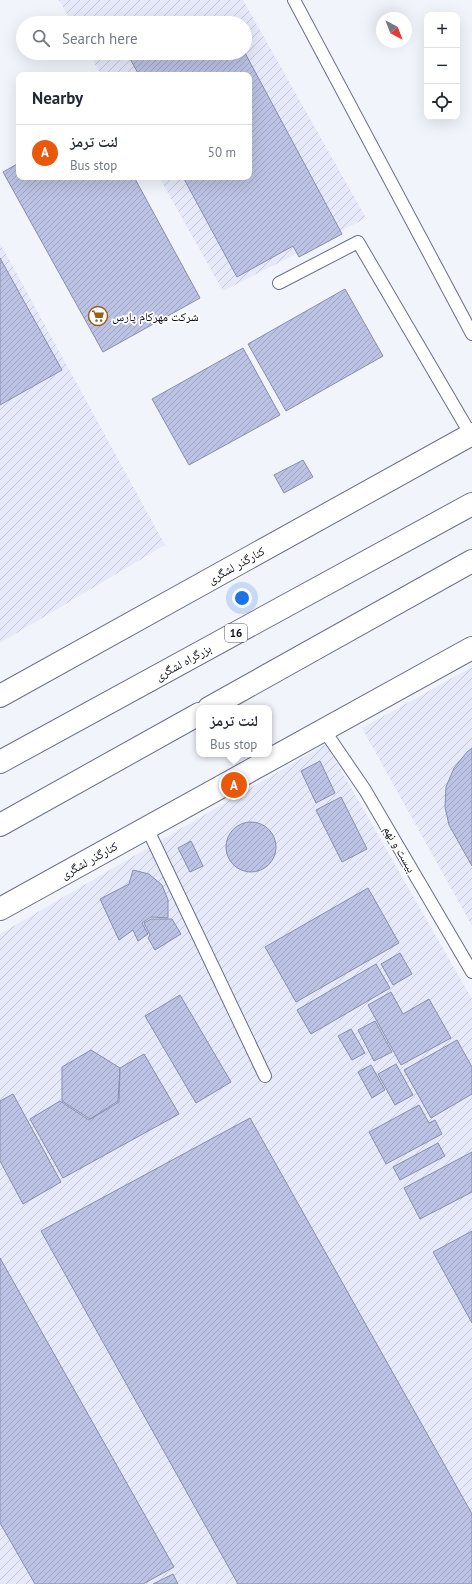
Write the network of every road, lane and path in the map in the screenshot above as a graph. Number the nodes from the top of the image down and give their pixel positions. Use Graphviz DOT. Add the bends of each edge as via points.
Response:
graph roads {
  1 [pos="294,0"];
  2 [pos="279,283"];
  3 [pos="472,334"];
  4 [pos="471,434"];
  5 [pos="472,504"];
  6 [pos="472,562"];
  7 [pos="472,648"];
  8 [pos="0,696"];
  9 [pos="214,705"];
  10 [pos="196,716"];
  11 [pos="324,730"];
  12 [pos="0,762"];
  13 [pos="0,825"];
  14 [pos="147,828"];
  15 [pos="0,909"];
  16 [pos="472,972"];
  17 [pos="265,1076"];
  1 -- 3 [label="lane"];
  2 -- 4 [label="lane" via="358,242"];
  4 -- 8 [label="main road, کنارگذر لشگری"];
  5 -- 12 [label="main road, بزرگراه لشگری / 16"];
  6 -- 9 [label="main road"];
  7 -- 11 [label="main road, کنارگذر لشگری"];
  10 -- 13 [label="main road"];
  11 -- 14 [label="main road, کنارگذر لشگری"];
  11 -- 16 [label="lane, بیست و نهم" via="365,790"];
  14 -- 15 [label="main road, کنارگذر لشگری"];
  14 -- 17 [label="lane"];
}
